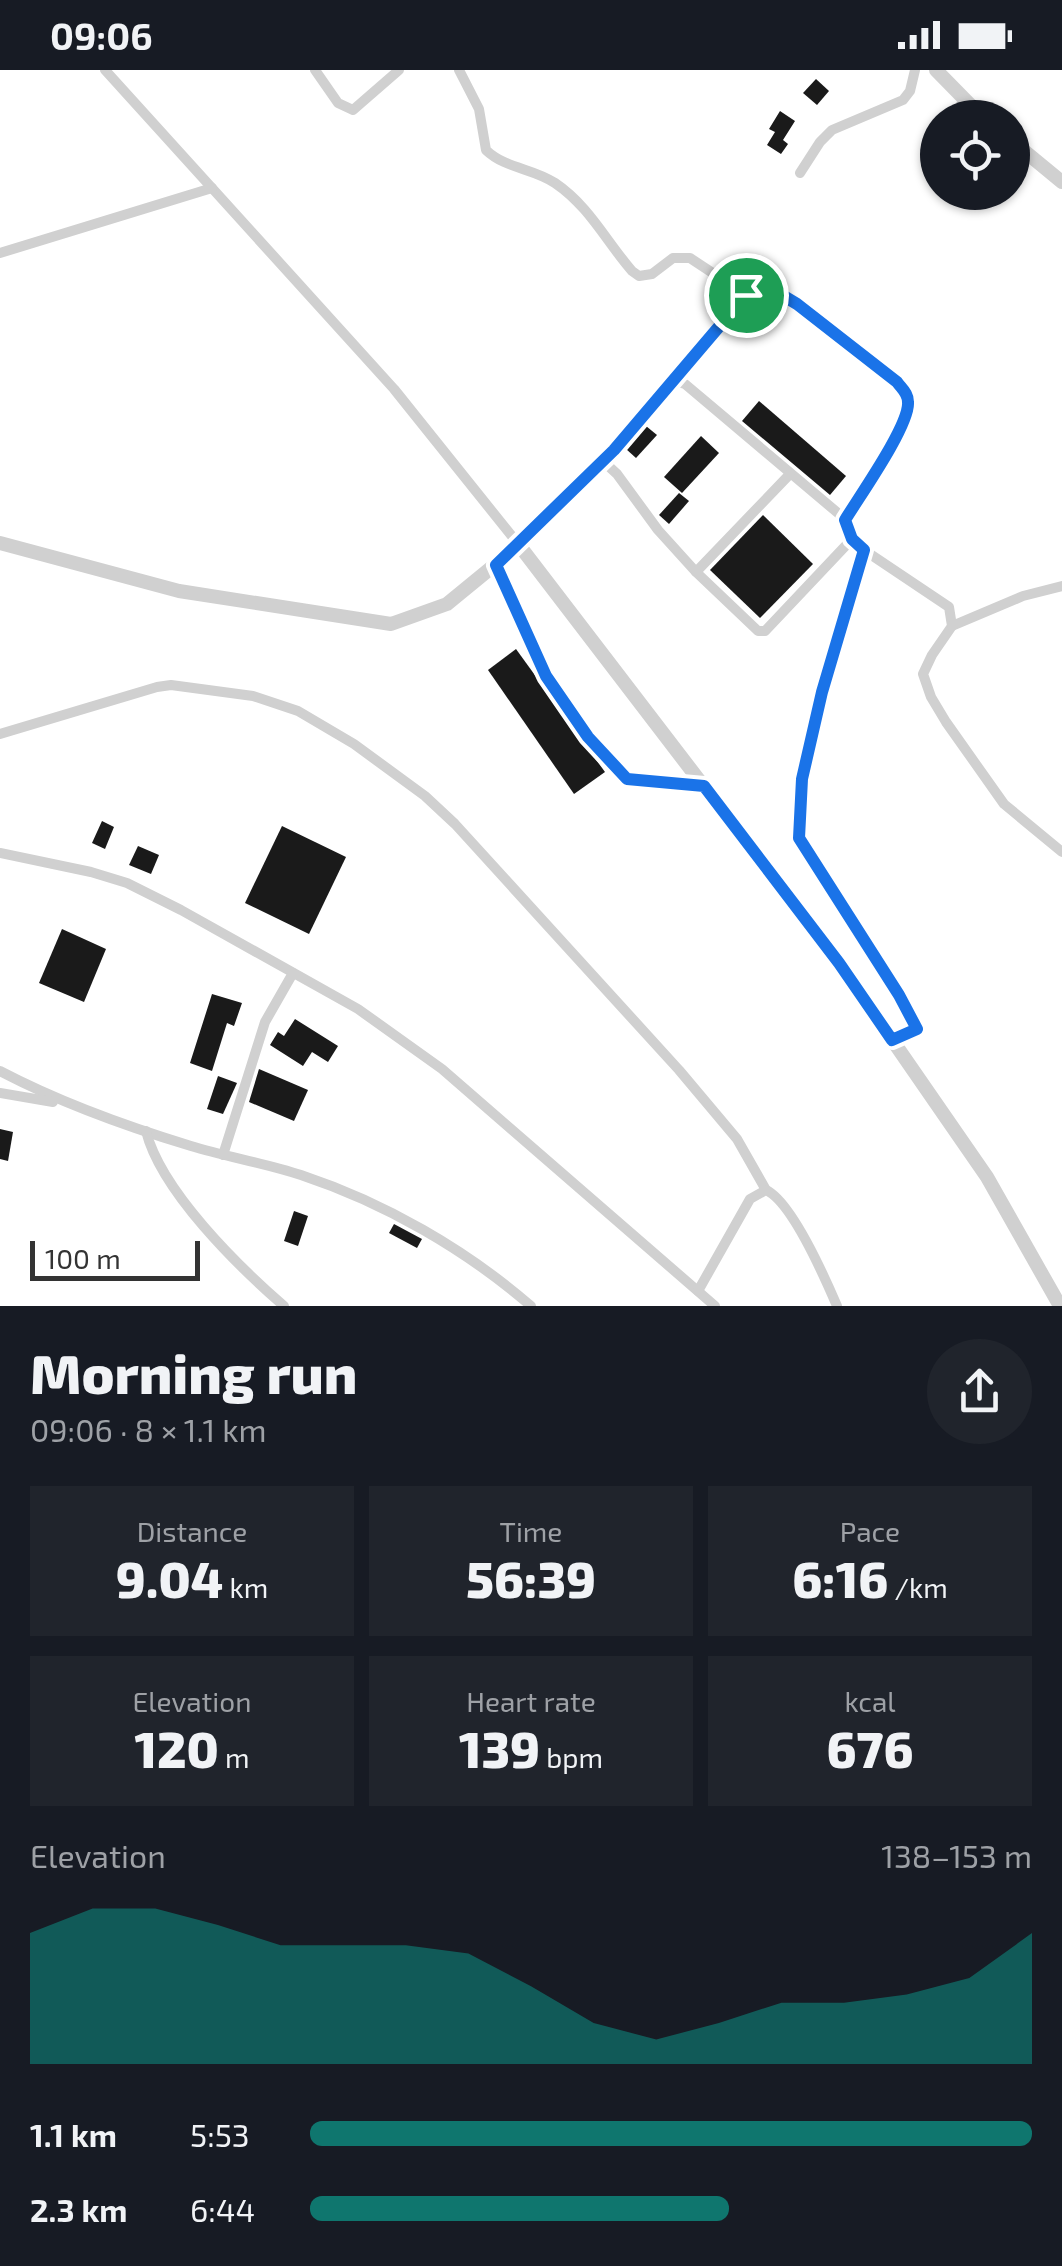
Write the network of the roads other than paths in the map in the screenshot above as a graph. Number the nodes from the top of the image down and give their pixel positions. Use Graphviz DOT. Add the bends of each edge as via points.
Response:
graph roads {
  1 [pos="105,70"];
  2 [pos="315,70"];
  3 [pos="400,70"];
  4 [pos="459,70"];
  5 [pos="916,70"];
  6 [pos="936,70"];
  7 [pos="965,100"];
  8 [pos="1030,156"];
  9 [pos="800,173"];
  10 [pos="1062,182"];
  11 [pos="212,188"];
  12 [pos="0,253"];
  13 [pos="746,295"];
  14 [pos="670,380"];
  15 [pos="603,461"];
  16 [pos="790,474"];
  17 [pos="845,520"];
  18 [pos="852,539"];
  19 [pos="0,543"];
  20 [pos="518,545"];
  21 [pos="864,550"];
  22 [pos="496,565"];
  23 [pos="696,572"];
  24 [pos="1062,586"];
  25 [pos="952,626"];
  26 [pos="0,734"];
  27 [pos="704,786"];
  28 [pos="1062,852"];
  29 [pos="0,853"];
  30 [pos="293,973"];
  31 [pos="892,1040"];
  32 [pos="0,1071"];
  33 [pos="0,1094"];
  34 [pos="64,1104"];
  35 [pos="146,1131"];
  36 [pos="224,1155"];
  37 [pos="766,1190"];
  38 [pos="698,1291"];
  39 [pos="284,1306"];
  40 [pos="531,1306"];
  41 [pos="714,1306"];
  42 [pos="837,1306"];
  43 [pos="1060,1306"];
  1 -- 11 [label="street"];
  2 -- 3 [label="street" via="338,103 353,110"];
  4 -- 13 [label="street" via="478,109 486,150 554,182 600,224 632,271 652,274 674,258 690,258"];
  5 -- 9 [label="street" via="904,100 832,130"];
  6 -- 7 [label="street"];
  8 -- 10 [label="street"];
  11 -- 12 [label="street"];
  11 -- 20 [label="street" via="394,389"];
  13 -- 14 [label="street"];
  13 -- 17 [label="street" via="782,295 797,304 906,392 907,414"];
  14 -- 15 [label="street"];
  14 -- 16 [label="street" via="685,384"];
  15 -- 20 [label="street"];
  15 -- 23 [label="street"];
  16 -- 17 [label="street"];
  16 -- 23 [label="street"];
  17 -- 18 [label="street"];
  18 -- 21 [label="street"];
  18 -- 23 [label="street" via="765,631 753,629"];
  19 -- 22 [label="street" via="179,590 392,624 448,604"];
  20 -- 22 [label="street"];
  20 -- 27 [label="street"];
  21 -- 25 [label="street" via="949,607"];
  21 -- 31 [label="street" via="802,779 799,838 917,1029"];
  22 -- 27 [label="lane" via="546,676 627,779"];
  24 -- 25 [label="street"];
  25 -- 28 [label="street" via="924,674 931,698 1004,804"];
  26 -- 37 [label="street" via="171,685 252,696 298,711 425,796 455,824 679,1070 736,1139"];
  27 -- 31 [label="street"];
  29 -- 30 [label="street" via="127,884"];
  30 -- 36 [label="street" via="265,1022"];
  30 -- 38 [label="street" via="442,1069"];
  31 -- 43 [label="street" via="987,1176"];
  32 -- 34 [label="street"];
  33 -- 34 [label="street"];
  34 -- 35 [label="street"];
  35 -- 36 [label="street"];
  35 -- 39 [label="street" via="156,1160 222,1248"];
  36 -- 40 [label="street" via="348,1192 488,1268"];
  37 -- 38 [label="street" via="750,1199"];
  37 -- 42 [label="street" via="794,1222"];
  38 -- 41 [label="street"];
}
